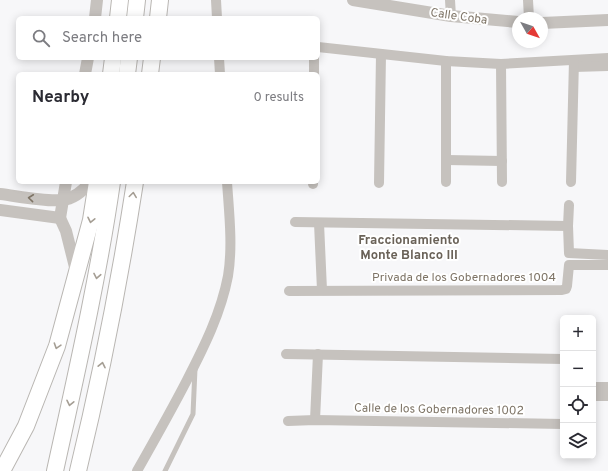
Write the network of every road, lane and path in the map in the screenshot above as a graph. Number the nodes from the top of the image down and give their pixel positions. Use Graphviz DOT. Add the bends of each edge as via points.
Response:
graph roads {
  1 [pos="97,0"];
  2 [pos="120,0"];
  3 [pos="137,0"];
  4 [pos="160,0"];
  5 [pos="216,0"];
  6 [pos="353,0"];
  7 [pos="450,0"];
  8 [pos="528,0"];
  9 [pos="369,1"];
  10 [pos="529,12"];
  11 [pos="95,16"];
  12 [pos="118,16"];
  13 [pos="135,16"];
  14 [pos="158,16"];
  15 [pos="217,16"];
  16 [pos="451,16"];
  17 [pos="608,20"];
  18 [pos="512,21"];
  19 [pos="548,23"];
  20 [pos="320,47"];
  21 [pos="381,54"];
  22 [pos="608,58"];
  23 [pos="88,60"];
  24 [pos="113,60"];
  25 [pos="130,60"];
  26 [pos="152,60"];
  27 [pos="219,60"];
  28 [pos="314,60"];
  29 [pos="446,61"];
  30 [pos="501,64"];
  31 [pos="574,64"];
  32 [pos="608,66"];
  33 [pos="85,72"];
  34 [pos="111,72"];
  35 [pos="127,72"];
  36 [pos="150,72"];
  37 [pos="220,72"];
  38 [pos="314,72"];
  39 [pos="446,160"];
  40 [pos="502,161"];
  41 [pos="446,182"];
  42 [pos="502,182"];
  43 [pos="571,182"];
  44 [pos="379,183"];
  45 [pos="65,184"];
  46 [pos="88,184"];
  47 [pos="97,184"];
  48 [pos="112,184"];
  49 [pos="134,184"];
  50 [pos="227,184"];
  51 [pos="0,194"];
  52 [pos="57,200"];
  53 [pos="569,205"];
  54 [pos="0,210"];
  55 [pos="48,216"];
  56 [pos="60,218"];
  57 [pos="295,222"];
  58 [pos="319,223"];
  59 [pos="568,226"];
  60 [pos="608,255"];
  61 [pos="608,265"];
  62 [pos="77,274"];
  63 [pos="322,290"];
  64 [pos="289,291"];
  65 [pos="286,354"];
  66 [pos="318,354"];
  67 [pos="560,359"];
  68 [pos="195,364"];
  69 [pos="596,387"];
  70 [pos="608,387"];
  71 [pos="596,396"];
  72 [pos="608,396"];
  73 [pos="315,420"];
  74 [pos="288,421"];
  75 [pos="560,424"];
  76 [pos="2,471"];
  77 [pos="55,471"];
  78 [pos="78,471"];
  79 [pos="137,471"];
  80 [pos="165,471"];
  1 -- 11 [label="street"];
  2 -- 12 [label="highway"];
  3 -- 13 [label="highway"];
  4 -- 14 [label="highway"];
  5 -- 15 [label="street"];
  6 -- 9 [label="street, Calle Coba"];
  7 -- 16 [label="street"];
  8 -- 10 [label="street"];
  9 -- 16 [label="street, Calle Coba"];
  16 -- 18 [label="street, Calle Coba"];
  17 -- 19 [label="street"];
  20 -- 21 [label="street"];
  21 -- 29 [label="street"];
  21 -- 44 [label="street"];
  22 -- 31 [label="street"];
  23 -- 33 [label="street"];
  24 -- 34 [label="highway"];
  25 -- 35 [label="highway"];
  26 -- 36 [label="highway"];
  27 -- 37 [label="street"];
  28 -- 38 [label="street"];
  29 -- 30 [label="street"];
  29 -- 39 [label="street"];
  30 -- 31 [label="street"];
  30 -- 40 [label="street"];
  31 -- 32 [label="street"];
  31 -- 43 [label="street"];
  39 -- 40 [label="street"];
  39 -- 41 [label="street"];
  40 -- 42 [label="street"];
  45 -- 52 [label="street"];
  46 -- 52 [label="street" via="83,190"];
  47 -- 62 [label="highway, one-way" via="91,220"];
  48 -- 77 [label="highway, one-way" via="89,319"];
  78 -- 49 [label="highway, one-way" via="110,327"];
  50 -- 68 [label="street" via="230,235 228,275 217,317"];
  52 -- 51 [label="street, one-way"];
  52 -- 55 [label="street"];
  52 -- 56 [label="street"];
  53 -- 59 [label="street"];
  54 -- 55 [label="street"];
  55 -- 56 [label="street"];
  56 -- 62 [label="street"];
  57 -- 58 [label="street"];
  58 -- 59 [label="street"];
  58 -- 63 [label="street"];
  59 -- 60 [label="street" via="569,253"];
  61 -- 63 [label="street, Privada de los Gobernadores 1004" via="569,265 567,286 562,290"];
  62 -- 76 [label="highway, one-way" via="57,346 41,390 26,426"];
  63 -- 64 [label="street, Privada de los Gobernadores 1004"];
  65 -- 66 [label="street"];
  66 -- 67 [label="street"];
  66 -- 73 [label="street"];
  68 -- 79 [label="street"];
  68 -- 80 [label="lane" via="193,414"];
  69 -- 70 [label="street"];
  71 -- 72 [label="street"];
  73 -- 74 [label="street, Calle de los Gobernadores 1002"];
  73 -- 75 [label="street, Calle de los Gobernadores 1002"];
}
